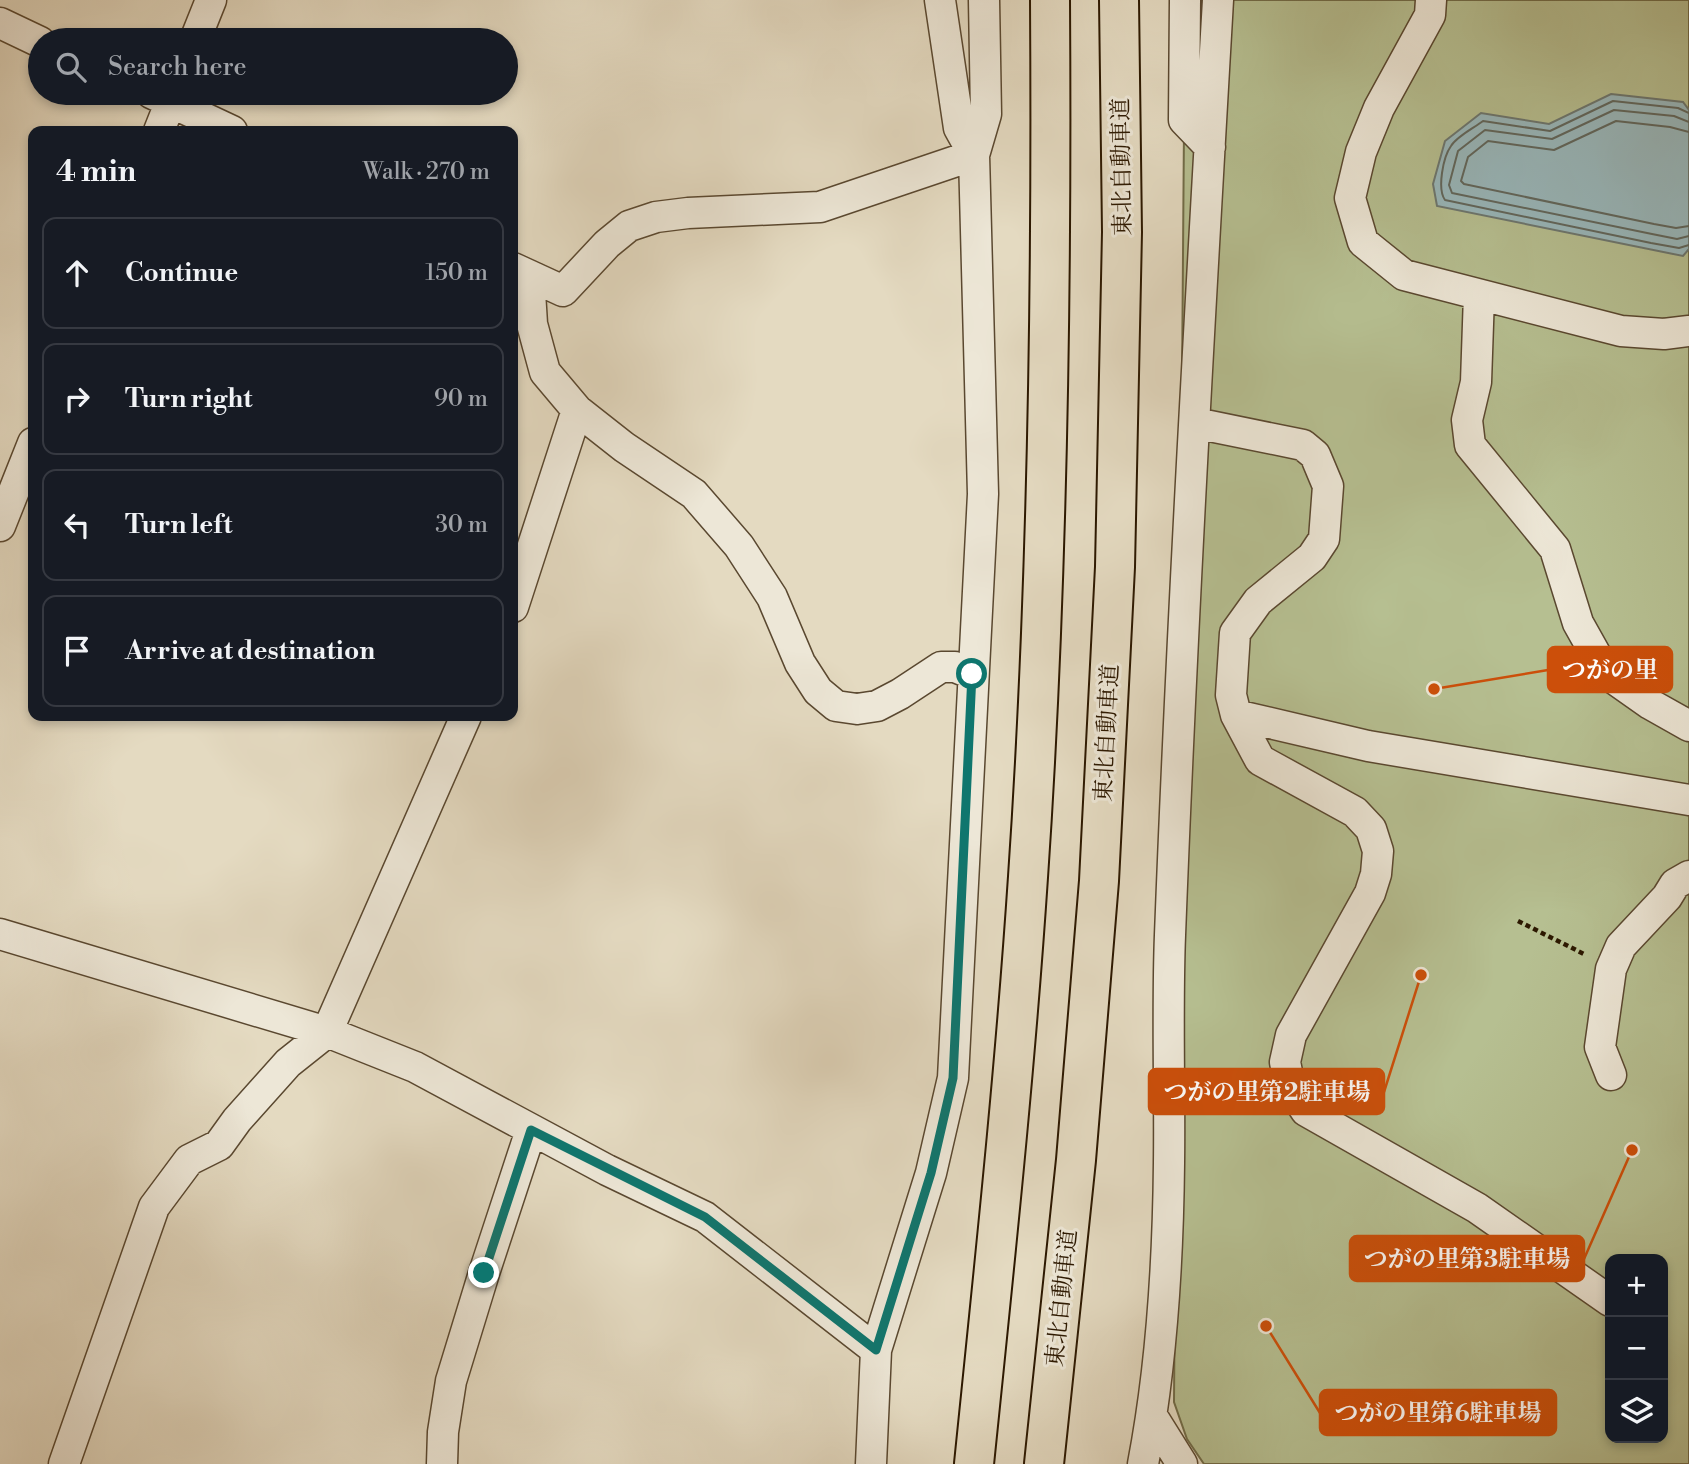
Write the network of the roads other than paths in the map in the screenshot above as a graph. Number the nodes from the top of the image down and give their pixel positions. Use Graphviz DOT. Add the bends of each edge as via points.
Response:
graph roads {
  1 [pos="211,0"];
  2 [pos="940,0"];
  3 [pos="984,0"];
  4 [pos="1050,0"];
  5 [pos="1119,0"];
  6 [pos="1185,0"];
  7 [pos="1218,0"];
  8 [pos="1431,0"];
  9 [pos="0,23"];
  10 [pos="200,28"];
  11 [pos="28,36"];
  12 [pos="163,105"];
  13 [pos="182,105"];
  14 [pos="160,126"];
  15 [pos="222,126"];
  16 [pos="1210,147"];
  17 [pos="974,155"];
  18 [pos="521,272"];
  19 [pos="1479,295"];
  20 [pos="1689,331"];
  21 [pos="577,411"];
  22 [pos="1195,423"];
  23 [pos="28,456"];
  24 [pos="0,526"];
  25 [pos="518,592"];
  26 [pos="972,674"];
  27 [pos="1236,715"];
  28 [pos="464,721"];
  29 [pos="1689,726"];
  30 [pos="1689,800"];
  31 [pos="1689,876"];
  32 [pos="0,934"];
  33 [pos="327,1032"];
  34 [pos="1611,1075"];
  35 [pos="531,1130"];
  36 [pos="1605,1298"];
  37 [pos="876,1350"];
  38 [pos="1152,1416"];
  39 [pos="64,1464"];
  40 [pos="442,1464"];
  41 [pos="871,1464"];
  42 [pos="974,1464"];
  43 [pos="1044,1464"];
  44 [pos="1143,1464"];
  45 [pos="1182,1464"];
  1 -- 10 [label="street"];
  2 -- 17 [label="street" via="959,128"];
  3 -- 17 [label="street" via="986,114"];
  4 -- 42 [label="highway" via="1052,232 1042,615 1028,876"];
  5 -- 43 [label="highway, 東北自動車道" via="1122,232 1115,567 1098,895"];
  6 -- 16 [label="street" via="1184,120"];
  7 -- 16 [label="street"];
  8 -- 19 [label="street" via="1430,15 1379,108 1361,152 1350,198 1363,242 1404,275"];
  9 -- 11 [label="street"];
  12 -- 14 [label="street"];
  13 -- 15 [label="street"];
  16 -- 22 [label="street"];
  17 -- 18 [label="street" via="820,207 656,217 629,226 563,291"];
  17 -- 26 [label="street" via="983,494"];
  18 -- 21 [label="street" via="545,372"];
  19 -- 20 [label="street" via="1621,331"];
  19 -- 29 [label="street" via="1476,382 1467,420 1470,444 1555,549 1578,623 1606,673"];
  21 -- 25 [label="street"];
  21 -- 26 [label="street" via="694,494 739,546 772,597 800,663 818,691 836,706 877,706 941,667"];
  22 -- 27 [label="street" via="1303,445 1315,455 1328,486 1324,539 1312,558 1258,601 1235,633 1231,695"];
  22 -- 38 [label="street" via="1170,945 1164,1320"];
  23 -- 24 [label="street"];
  26 -- 37 [label="street" via="953,1078 931,1173"];
  27 -- 30 [label="street" via="1368,746"];
  27 -- 36 [label="street" via="1260,760 1355,812 1371,829 1378,851 1370,893 1291,1035 1284,1062 1290,1087 1306,1111 1477,1208"];
  28 -- 33 [label="street"];
  31 -- 34 [label="street" via="1675,884 1621,946 1611,969 1600,1047"];
  32 -- 33 [label="street"];
  33 -- 35 [label="street" via="415,1067"];
  33 -- 39 [label="street" via="288,1063 219,1145 189,1160 154,1207"];
  35 -- 37 [label="street" via="705,1217"];
  35 -- 40 [label="street" via="452,1381"];
  37 -- 41 [label="street"];
  38 -- 44 [label="street"];
  38 -- 45 [label="street"];
}
